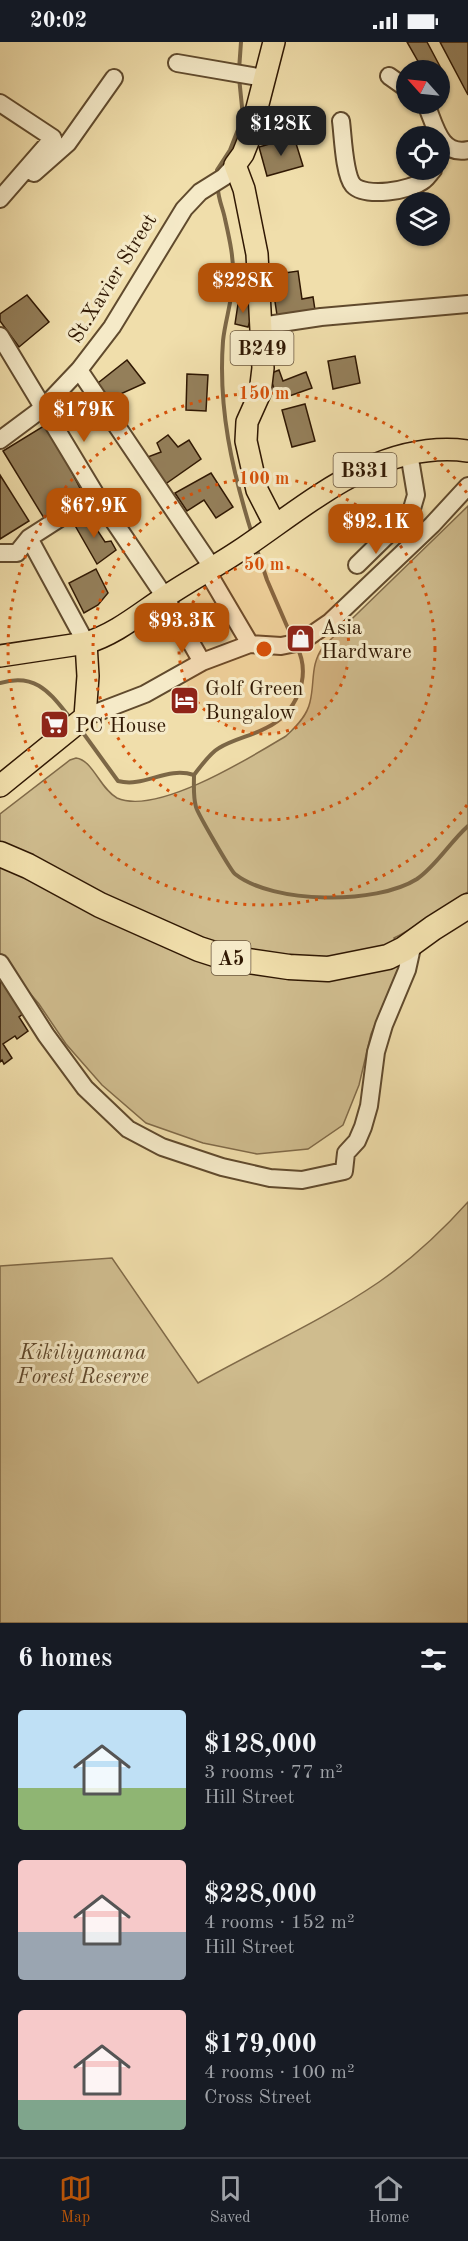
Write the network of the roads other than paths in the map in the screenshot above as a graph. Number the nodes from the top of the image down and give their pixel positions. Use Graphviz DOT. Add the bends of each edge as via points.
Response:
graph roads {
  1 [pos="274,42"];
  2 [pos="177,63"];
  3 [pos="389,76"];
  4 [pos="114,78"];
  5 [pos="264,78"];
  6 [pos="396,81"];
  7 [pos="0,103"];
  8 [pos="340,121"];
  9 [pos="468,150"];
  10 [pos="450,155"];
  11 [pos="229,171"];
  12 [pos="19,175"];
  13 [pos="424,180"];
  14 [pos="0,199"];
  15 [pos="468,304"];
  16 [pos="261,326"];
  17 [pos="0,336"];
  18 [pos="79,370"];
  19 [pos="43,408"];
  20 [pos="0,440"];
  21 [pos="468,451"];
  22 [pos="409,453"];
  23 [pos="468,486"];
  24 [pos="96,495"];
  25 [pos="271,529"];
  26 [pos="28,538"];
  27 [pos="0,553"];
  28 [pos="357,565"];
  29 [pos="209,569"];
  30 [pos="165,597"];
  31 [pos="86,643"];
  32 [pos="250,644"];
  33 [pos="0,656"];
  34 [pos="202,662"];
  35 [pos="84,719"];
  36 [pos="0,786"];
  37 [pos="0,854"];
  38 [pos="468,906"];
  39 [pos="413,943"];
  40 [pos="0,963"];
  1 -- 5 [label="main road"];
  2 -- 5 [label="street"];
  3 -- 6 [label="street"];
  4 -- 12 [label="street" via="68,144 34,173"];
  5 -- 11 [label="main road" via="249,139"];
  7 -- 12 [label="street" via="53,138"];
  8 -- 13 [label="street" via="354,186 368,193 402,190"];
  9 -- 10 [label="street"];
  11 -- 16 [label="main road, B249" via="244,189 257,254"];
  11 -- 18 [label="street, St.Xavier Street" via="200,192 176,220 112,327"];
  12 -- 14 [label="street"];
  15 -- 16 [label="street"];
  16 -- 25 [label="main road, B249" via="261,382 247,422 246,441"];
  17 -- 19 [label="street"];
  18 -- 19 [label="street, St.Xavier Street"];
  18 -- 29 [label="street"];
  19 -- 20 [label="street, St.Xavier Street"];
  19 -- 24 [label="street"];
  21 -- 22 [label="main road, B331"];
  22 -- 25 [label="main road, B331" via="343,480"];
  22 -- 28 [label="street" via="416,495 411,512"];
  23 -- 32 [label="street" via="330,622 295,644"];
  24 -- 26 [label="street"];
  24 -- 30 [label="street"];
  25 -- 29 [label="main road, B331"];
  26 -- 27 [label="street" via="17,553"];
  26 -- 31 [label="street"];
  29 -- 30 [label="main road, B331"];
  29 -- 32 [label="street"];
  30 -- 31 [label="main road, B331" via="115,631"];
  30 -- 34 [label="street"];
  31 -- 33 [label="main road"];
  31 -- 35 [label="main road" via="88,683"];
  32 -- 34 [label="street"];
  34 -- 35 [label="street" via="145,694"];
  35 -- 36 [label="main road"];
  37 -- 39 [label="highway, A5" via="143,926 219,956 328,969 388,957"];
  38 -- 39 [label="highway, A5"];
  39 -- 40 [label="street" via="376,1052 363,1126 346,1153 344,1171 302,1180 270,1178 222,1167 162,1147 128,1129 85,1088"];
}
